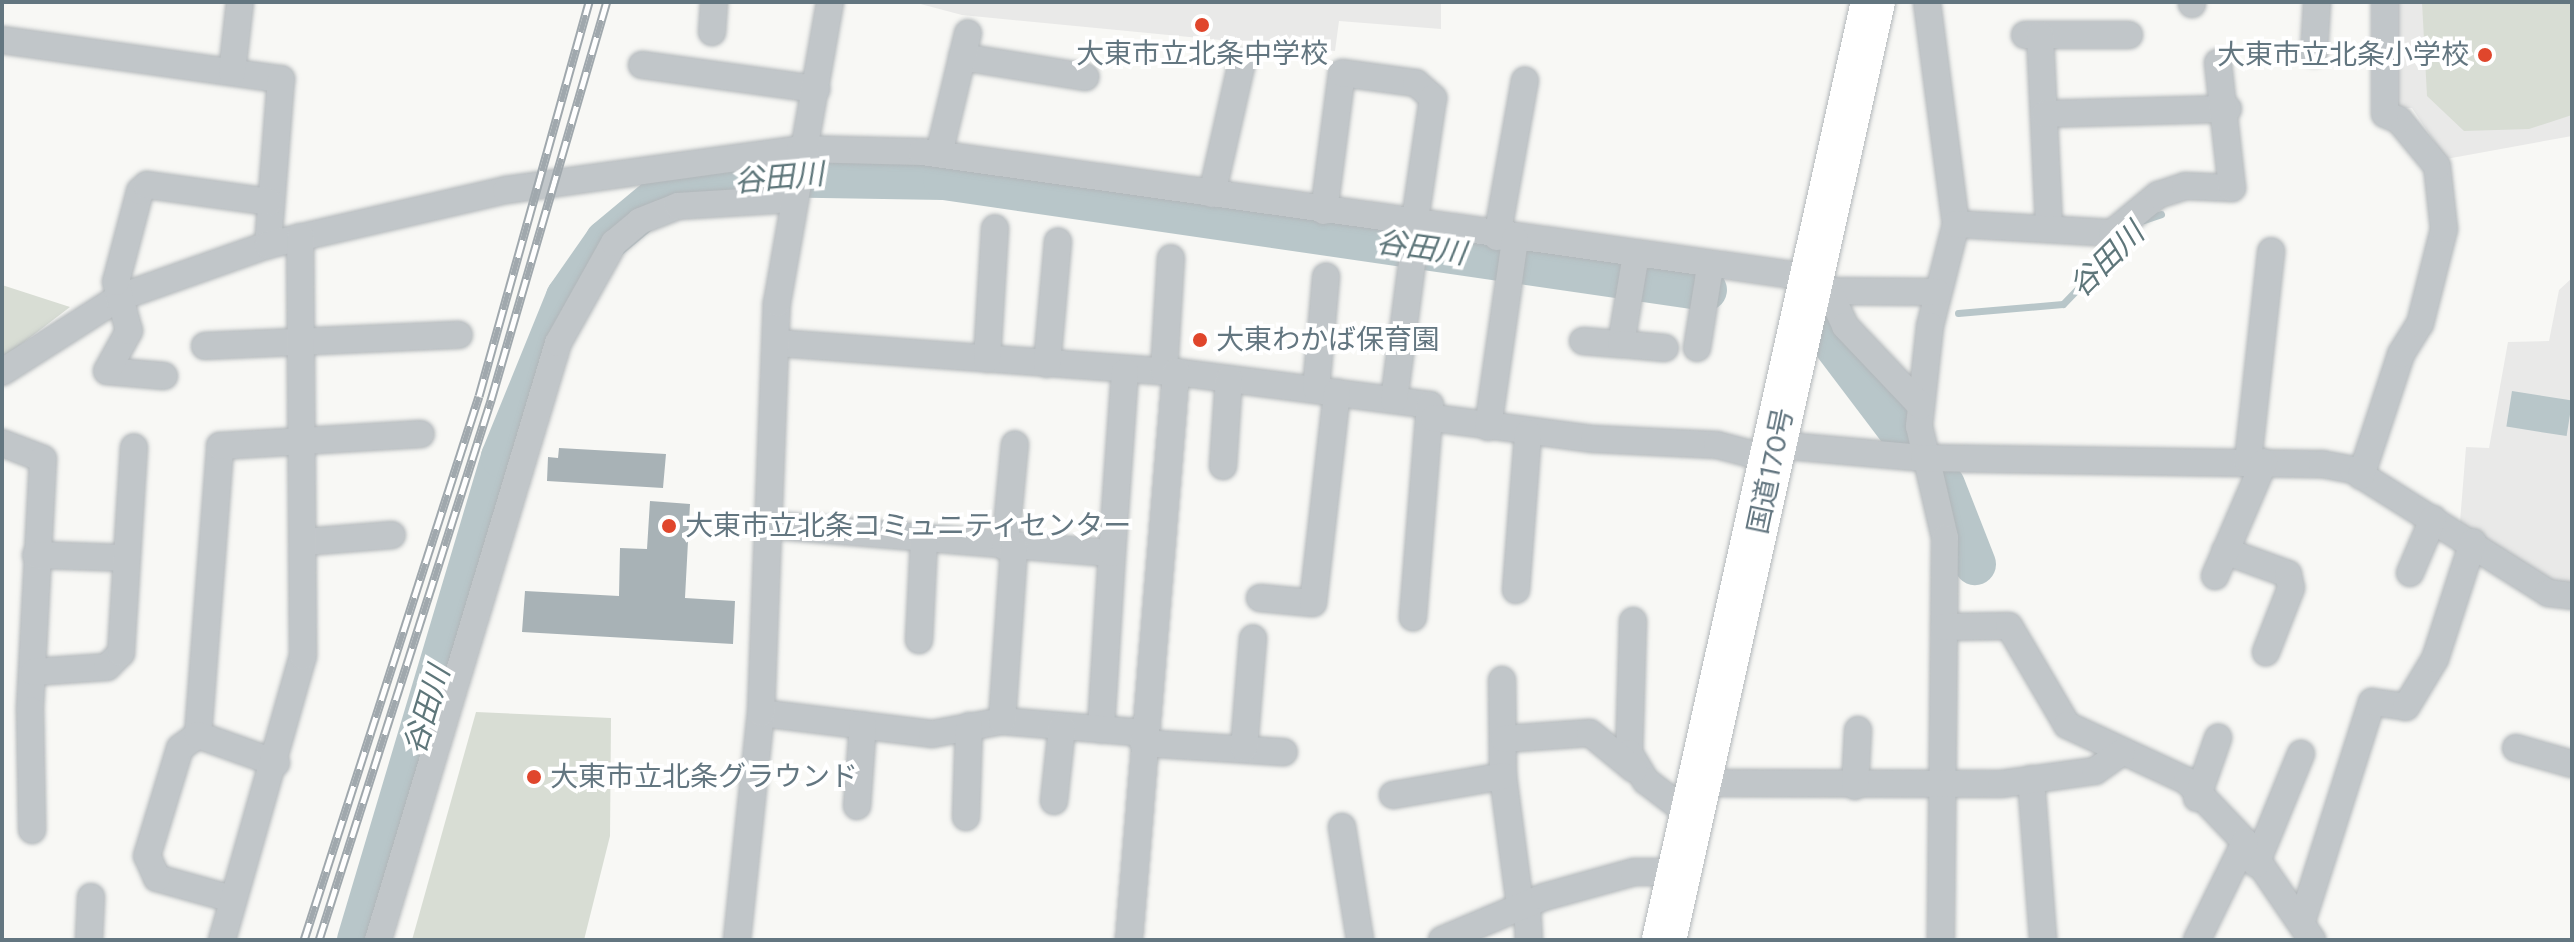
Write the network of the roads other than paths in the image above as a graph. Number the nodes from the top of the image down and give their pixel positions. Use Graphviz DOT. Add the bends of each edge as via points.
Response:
graph roads {
  1 [pos="240,2"];
  2 [pos="714,2"];
  3 [pos="830,2"];
  4 [pos="1873,2"];
  5 [pos="1927,2"];
  6 [pos="2317,2"];
  7 [pos="2385,2"];
  8 [pos="712,32"];
  9 [pos="2129,35"];
  10 [pos="2,40"];
  11 [pos="2314,53"];
  12 [pos="1242,62"];
  13 [pos="2218,63"];
  14 [pos="642,65"];
  15 [pos="232,72"];
  16 [pos="1085,77"];
  17 [pos="1525,80"];
  18 [pos="816,89"];
  19 [pos="2228,109"];
  20 [pos="2045,114"];
  21 [pos="939,154"];
  22 [pos="796,172"];
  23 [pos="1212,194"];
  24 [pos="269,202"];
  25 [pos="1324,211"];
  26 [pos="1956,224"];
  27 [pos="1414,226"];
  28 [pos="995,228"];
  29 [pos="2049,229"];
  30 [pos="300,237"];
  31 [pos="1058,241"];
  32 [pos="268,245"];
  33 [pos="1509,249"];
  34 [pos="2271,251"];
  35 [pos="1171,258"];
  36 [pos="1412,263"];
  37 [pos="1710,267"];
  38 [pos="1634,268"];
  39 [pos="1326,276"];
  40 [pos="1817,287"];
  41 [pos="1937,292"];
  42 [pos="118,298"];
  43 [pos="459,335"];
  44 [pos="1583,341"];
  45 [pos="302,343"];
  46 [pos="777,343"];
  47 [pos="1621,344"];
  48 [pos="205,346"];
  49 [pos="1665,348"];
  50 [pos="1697,348"];
  51 [pos="987,359"];
  52 [pos="1047,364"];
  53 [pos="1125,371"];
  54 [pos="2,372"];
  55 [pos="1170,372"];
  56 [pos="164,376"];
  57 [pos="1229,379"];
  58 [pos="1326,390"];
  59 [pos="1394,400"];
  60 [pos="1921,406"];
  61 [pos="1434,418"];
  62 [pos="1488,427"];
  63 [pos="1528,433"];
  64 [pos="421,434"];
  65 [pos="2,443"];
  66 [pos="306,443"];
  67 [pos="1015,444"];
  68 [pos="134,447"];
  69 [pos="1776,452"];
  70 [pos="1924,458"];
  71 [pos="2256,462"];
  72 [pos="1223,466"];
  73 [pos="2361,476"];
  74 [pos="2433,519"];
  75 [pos="769,525"];
  76 [pos="392,535"];
  77 [pos="924,540"];
  78 [pos="305,542"];
  79 [pos="2473,542"];
  80 [pos="1010,548"];
  81 [pos="2225,551"];
  82 [pos="1112,553"];
  83 [pos="36,555"];
  84 [pos="125,558"];
  85 [pos="2410,573"];
  86 [pos="2215,576"];
  87 [pos="1516,590"];
  88 [pos="2572,596"];
  89 [pos="1260,598"];
  90 [pos="1413,617"];
  91 [pos="1633,621"];
  92 [pos="1944,627"];
  93 [pos="1253,638"];
  94 [pos="919,640"];
  95 [pos="2266,652"];
  96 [pos="34,672"];
  97 [pos="1502,680"];
  98 [pos="761,713"];
  99 [pos="1002,721"];
  100 [pos="863,725"];
  101 [pos="969,726"];
  102 [pos="1062,727"];
  103 [pos="1101,730"];
  104 [pos="1858,730"];
  105 [pos="198,735"];
  106 [pos="1144,738"];
  107 [pos="2218,738"];
  108 [pos="1504,739"];
  109 [pos="1244,748"];
  110 [pos="2516,748"];
  111 [pos="1284,752"];
  112 [pos="2121,753"];
  113 [pos="2301,754"];
  114 [pos="276,763"];
  115 [pos="2572,764"];
  116 [pos="1634,769"];
  117 [pos="1503,776"];
  118 [pos="2031,779"];
  119 [pos="1855,786"];
  120 [pos="1945,787"];
  121 [pos="1393,795"];
  122 [pos="2197,798"];
  123 [pos="1696,800"];
  124 [pos="1054,801"];
  125 [pos="857,806"];
  126 [pos="966,817"];
  127 [pos="1342,827"];
  128 [pos="32,830"];
  129 [pos="2251,853"];
  130 [pos="1679,872"];
  131 [pos="91,897"];
  132 [pos="232,899"];
  133 [pos="1524,905"];
  134 [pos="2307,931"];
  135 [pos="89,940"];
  136 [pos="222,940"];
  137 [pos="378,940"];
  138 [pos="737,940"];
  139 [pos="1129,940"];
  140 [pos="1360,940"];
  141 [pos="1442,940"];
  142 [pos="1529,940"];
  143 [pos="1664,940"];
  144 [pos="1942,940"];
  145 [pos="2043,940"];
  146 [pos="2197,940"];
  1 -- 15 [label="street"];
  2 -- 8 [label="street"];
  3 -- 18 [label="street"];
  4 -- 40 [label="highway, 国道170号"];
  5 -- 26 [label="street"];
  6 -- 11 [label="street"];
  7 -- 73 [label="street" via="2385,114 2399,120 2437,166 2444,229 2420,324 2401,354"];
  9 -- 20 [label="street" via="2031,35"];
  10 -- 15 [label="street"];
  12 -- 23 [label="street"];
  13 -- 19 [label="street"];
  14 -- 18 [label="street"];
  15 -- 24 [label="street" via="281,79"];
  16 -- 21 [label="street" via="965,45"];
  17 -- 33 [label="street"];
  18 -- 22 [label="street"];
  19 -- 20 [label="street"];
  19 -- 29 [label="street" via="2232,188 2185,186 2158,195 2112,233"];
  20 -- 29 [label="street"];
  21 -- 22 [label="street"];
  21 -- 23 [label="street"];
  22 -- 30 [label="street" via="506,190"];
  22 -- 46 [label="street"];
  22 -- 137 [label="street" via="640,221 614,243 565,331"];
  23 -- 25 [label="street"];
  24 -- 32 [label="street"];
  24 -- 42 [label="street" via="147,185"];
  25 -- 27 [label="street"];
  25 -- 27 [label="street" via="1342,73 1416,83 1433,98"];
  26 -- 29 [label="street"];
  26 -- 41 [label="street"];
  27 -- 33 [label="street"];
  28 -- 51 [label="street"];
  30 -- 32 [label="street"];
  30 -- 45 [label="street"];
  31 -- 52 [label="street"];
  32 -- 42 [label="street"];
  33 -- 38 [label="street"];
  33 -- 62 [label="street"];
  34 -- 71 [label="street"];
  35 -- 55 [label="street"];
  36 -- 59 [label="street"];
  37 -- 38 [label="street"];
  37 -- 40 [label="street"];
  37 -- 50 [label="street"];
  38 -- 47 [label="street"];
  39 -- 58 [label="street"];
  40 -- 41 [label="street"];
  40 -- 60 [label="street" via="1845,326"];
  40 -- 69 [label="highway, 国道170号"];
  41 -- 60 [label="street"];
  42 -- 54 [label="street"];
  42 -- 56 [label="street" via="129,331 107,371"];
  43 -- 45 [label="street"];
  44 -- 47 [label="street"];
  45 -- 48 [label="street"];
  45 -- 66 [label="street"];
  46 -- 51 [label="street"];
  46 -- 75 [label="street"];
  47 -- 49 [label="street"];
  51 -- 52 [label="street"];
  52 -- 53 [label="street"];
  53 -- 55 [label="street"];
  53 -- 82 [label="street"];
  55 -- 57 [label="street"];
  55 -- 106 [label="street"];
  57 -- 58 [label="street"];
  57 -- 72 [label="street"];
  58 -- 59 [label="street"];
  58 -- 89 [label="street" via="1313,603"];
  59 -- 61 [label="street" via="1430,405"];
  60 -- 70 [label="street"];
  61 -- 62 [label="street"];
  61 -- 90 [label="street"];
  62 -- 63 [label="street"];
  63 -- 69 [label="street"];
  63 -- 87 [label="street"];
  64 -- 66 [label="street"];
  65 -- 83 [label="street" via="43,459"];
  66 -- 78 [label="street"];
  66 -- 105 [label="street" via="220,446"];
  67 -- 80 [label="street"];
  68 -- 84 [label="street"];
  69 -- 70 [label="street"];
  69 -- 123 [label="highway, 国道170号"];
  70 -- 71 [label="street"];
  70 -- 92 [label="street" via="1945,538"];
  71 -- 73 [label="street" via="2322,464"];
  71 -- 81 [label="street"];
  73 -- 74 [label="street"];
  74 -- 79 [label="street"];
  74 -- 85 [label="street"];
  75 -- 77 [label="street"];
  75 -- 98 [label="street"];
  76 -- 78 [label="street"];
  77 -- 80 [label="street"];
  77 -- 94 [label="street"];
  78 -- 114 [label="street" via="303,656"];
  79 -- 88 [label="street" via="2548,593"];
  79 -- 134 [label="street" via="2435,659 2406,707 2372,702"];
  80 -- 82 [label="street"];
  80 -- 99 [label="street"];
  81 -- 86 [label="street"];
  81 -- 95 [label="street" via="2288,574 2291,588"];
  82 -- 103 [label="street"];
  83 -- 84 [label="street"];
  83 -- 96 [label="street"];
  84 -- 96 [label="street" via="121,653 107,667"];
  91 -- 116 [label="street"];
  92 -- 112 [label="street" via="2009,626 2067,725"];
  92 -- 120 [label="street"];
  93 -- 109 [label="street"];
  96 -- 128 [label="street"];
  97 -- 108 [label="street"];
  98 -- 100 [label="street"];
  98 -- 138 [label="street"];
  99 -- 101 [label="street"];
  99 -- 102 [label="street"];
  100 -- 101 [label="street" via="932,734"];
  100 -- 125 [label="street"];
  101 -- 126 [label="street"];
  102 -- 103 [label="street"];
  102 -- 124 [label="street"];
  103 -- 106 [label="street"];
  104 -- 119 [label="street"];
  105 -- 114 [label="street"];
  105 -- 132 [label="street" via="180,748 147,856 157,878"];
  106 -- 109 [label="street"];
  106 -- 139 [label="street"];
  107 -- 122 [label="street"];
  108 -- 116 [label="street" via="1590,733"];
  108 -- 117 [label="street"];
  109 -- 111 [label="street"];
  110 -- 115 [label="street"];
  112 -- 118 [label="street" via="2095,771"];
  112 -- 122 [label="street" via="2187,781"];
  113 -- 129 [label="street"];
  114 -- 132 [label="street"];
  116 -- 123 [label="street"];
  117 -- 121 [label="street"];
  117 -- 133 [label="street"];
  118 -- 120 [label="street"];
  118 -- 145 [label="street"];
  119 -- 120 [label="street"];
  119 -- 123 [label="street"];
  120 -- 144 [label="street"];
  122 -- 129 [label="street"];
  123 -- 130 [label="highway, 国道170号"];
  127 -- 140 [label="street"];
  129 -- 134 [label="street"];
  129 -- 146 [label="street"];
  130 -- 133 [label="street" via="1634,872"];
  130 -- 143 [label="highway, 国道170号"];
  131 -- 135 [label="street"];
  132 -- 136 [label="street"];
  133 -- 141 [label="street"];
  133 -- 142 [label="street"];
}
